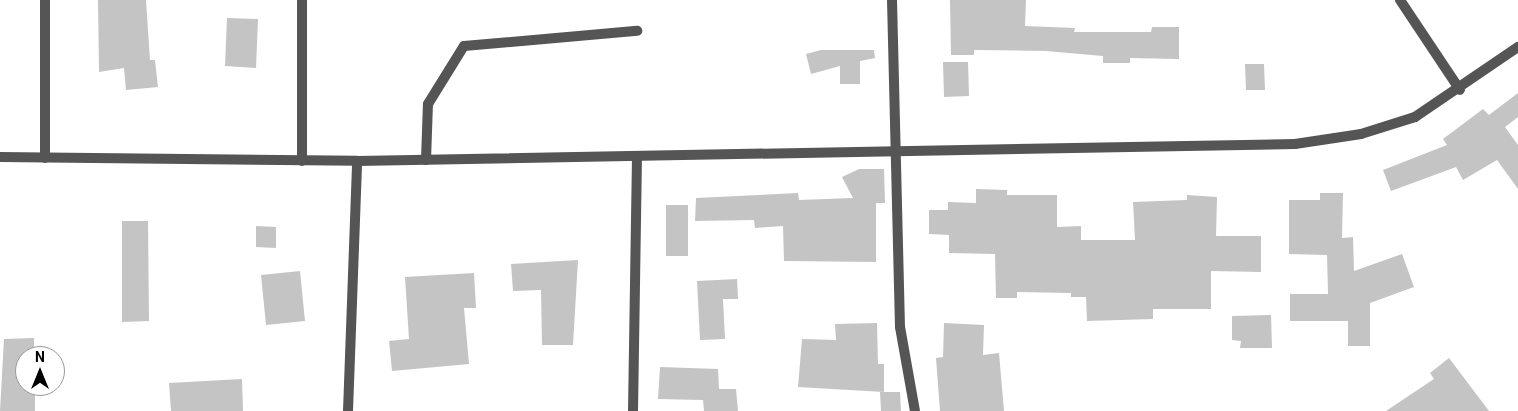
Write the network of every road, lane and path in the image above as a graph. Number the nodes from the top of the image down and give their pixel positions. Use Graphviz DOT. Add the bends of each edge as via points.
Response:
graph roads {
  1 [pos="45,0"];
  2 [pos="302,0"];
  3 [pos="892,0"];
  4 [pos="1400,0"];
  5 [pos="636,31"];
  6 [pos="1518,47"];
  7 [pos="1460,90"];
  8 [pos="895,151"];
  9 [pos="636,156"];
  10 [pos="0,157"];
  11 [pos="45,158"];
  12 [pos="426,160"];
  13 [pos="302,161"];
  14 [pos="357,161"];
  15 [pos="348,411"];
  16 [pos="633,411"];
  17 [pos="915,411"];
  1 -- 11 [label="street"];
  2 -- 13 [label="street"];
  3 -- 8 [label="street"];
  4 -- 7 [label="street"];
  5 -- 12 [label="street" via="464,46 428,104"];
  6 -- 7 [label="street"];
  7 -- 8 [label="street" via="1415,117 1361,134 1294,144"];
  8 -- 9 [label="street"];
  8 -- 17 [label="street" via="900,327"];
  9 -- 12 [label="street"];
  9 -- 16 [label="street"];
  10 -- 11 [label="street"];
  11 -- 13 [label="street"];
  12 -- 14 [label="street"];
  13 -- 14 [label="street"];
  14 -- 15 [label="street"];
}
